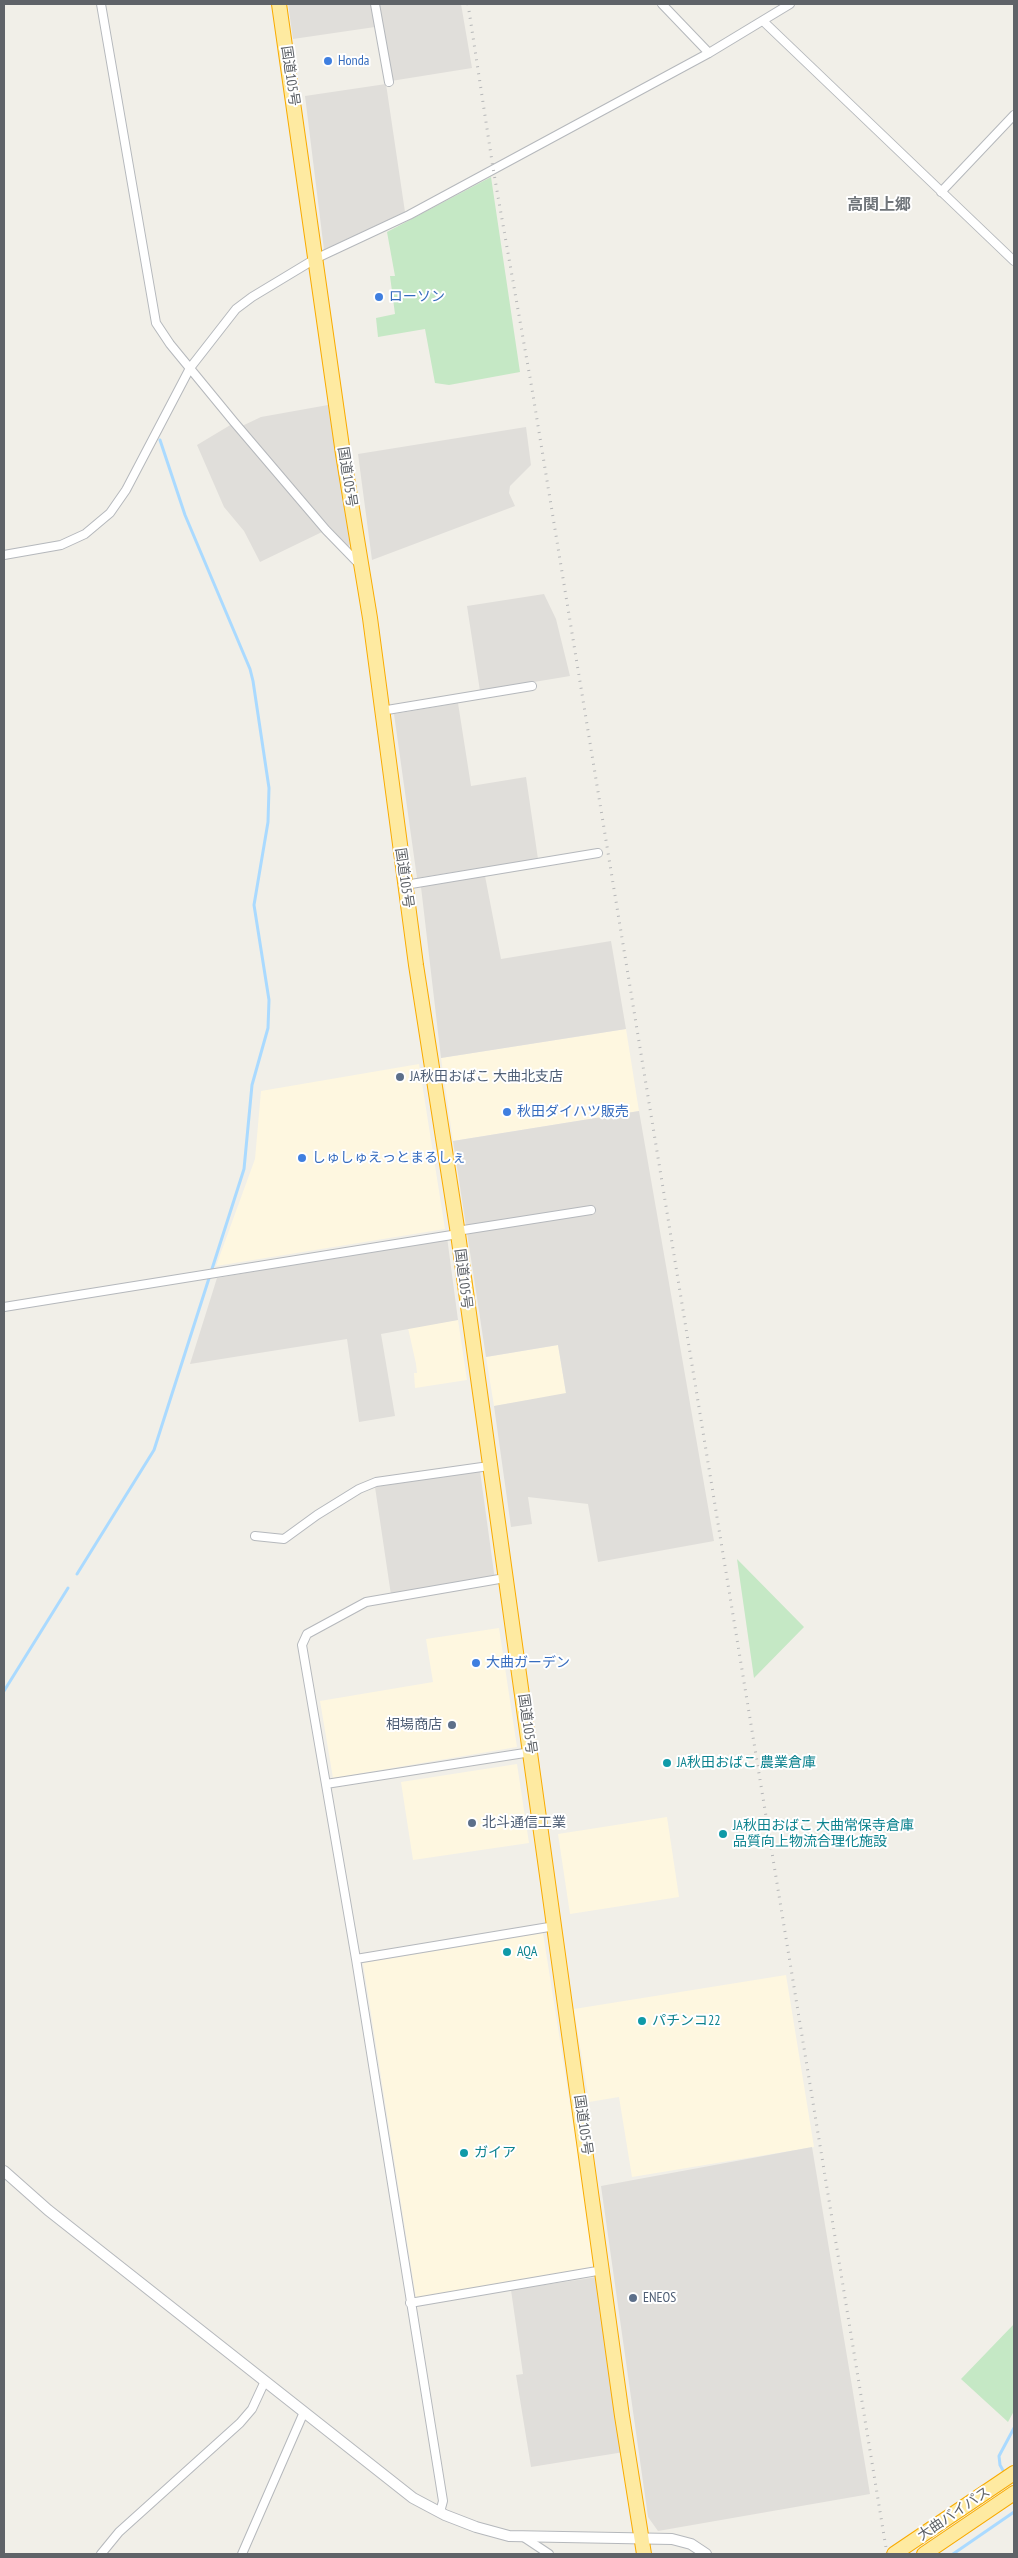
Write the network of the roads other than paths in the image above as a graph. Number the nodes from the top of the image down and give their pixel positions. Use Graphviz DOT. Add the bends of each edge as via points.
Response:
graph roads {
  1 [pos="101,4"];
  2 [pos="279,4"];
  3 [pos="375,4"];
  4 [pos="662,4"];
  5 [pos="790,4"];
  6 [pos="763,21"];
  7 [pos="709,53"];
  8 [pos="389,82"];
  9 [pos="1014,115"];
  10 [pos="941,192"];
  11 [pos="315,259"];
  12 [pos="1014,261"];
  13 [pos="190,368"];
  14 [pos="4,555"];
  15 [pos="361,567"];
  16 [pos="532,686"];
  17 [pos="382,711"];
  18 [pos="598,853"];
  19 [pos="405,885"];
  20 [pos="591,1210"];
  21 [pos="457,1233"];
  22 [pos="4,1307"];
  23 [pos="489,1466"];
  24 [pos="255,1536"];
  25 [pos="505,1578"];
  26 [pos="531,1752"];
  27 [pos="326,1784"];
  28 [pos="554,1926"];
  29 [pos="356,1959"];
  30 [pos="4,2170"];
  31 [pos="603,2270"];
  32 [pos="410,2303"];
  33 [pos="265,2381"];
  34 [pos="304,2412"];
  35 [pos="1014,2473"];
  36 [pos="1014,2492"];
  37 [pos="440,2512"];
  38 [pos="525,2538"];
  39 [pos="642,2539"];
  40 [pos="545,2553"];
  41 [pos="102,2554"];
  42 [pos="242,2554"];
  43 [pos="644,2554"];
  44 [pos="706,2554"];
  45 [pos="894,2554"];
  46 [pos="924,2554"];
  1 -- 13 [label="street" via="151,304 156,323"];
  2 -- 11 [label="highway, 国道105号"];
  3 -- 8 [label="street"];
  4 -- 7 [label="street"];
  5 -- 6 [label="street"];
  6 -- 7 [label="street"];
  6 -- 10 [label="street"];
  7 -- 11 [label="street" via="409,215"];
  9 -- 10 [label="street"];
  10 -- 12 [label="street"];
  11 -- 13 [label="street" via="236,309"];
  11 -- 15 [label="highway, 国道105号"];
  13 -- 14 [label="street" via="126,490 110,513 85,534 61,545"];
  13 -- 15 [label="street"];
  15 -- 17 [label="highway, 国道105号"];
  16 -- 17 [label="street"];
  17 -- 19 [label="highway, 国道105号"];
  18 -- 19 [label="street"];
  19 -- 21 [label="highway, 国道105号"];
  20 -- 21 [label="street"];
  21 -- 22 [label="street"];
  21 -- 23 [label="highway, 国道105号"];
  23 -- 24 [label="street" via="376,1482 325,1510 284,1539"];
  23 -- 25 [label="highway, 国道105号"];
  25 -- 26 [label="highway, 国道105号"];
  25 -- 27 [label="street" via="366,1602 307,1634 302,1645"];
  26 -- 27 [label="street"];
  26 -- 28 [label="highway, 国道105号"];
  27 -- 29 [label="street"];
  28 -- 29 [label="street"];
  28 -- 31 [label="highway, 国道105号"];
  29 -- 32 [label="street"];
  30 -- 33 [label="street" via="48,2210"];
  31 -- 32 [label="street"];
  31 -- 39 [label="highway, 国道105号"];
  32 -- 37 [label="street" via="443,2501"];
  33 -- 34 [label="street"];
  33 -- 41 [label="street" via="252,2409 240,2423 119,2532"];
  34 -- 37 [label="street" via="413,2498"];
  34 -- 42 [label="street"];
  35 -- 45 [label="highway, 大曲バイパス"];
  36 -- 46 [label="highway, 大曲バイパス"];
  37 -- 38 [label="street" via="476,2528"];
  38 -- 39 [label="street"];
  38 -- 40 [label="street"];
  39 -- 43 [label="highway, 国道105号"];
  39 -- 44 [label="street" via="681,2541"];
}
